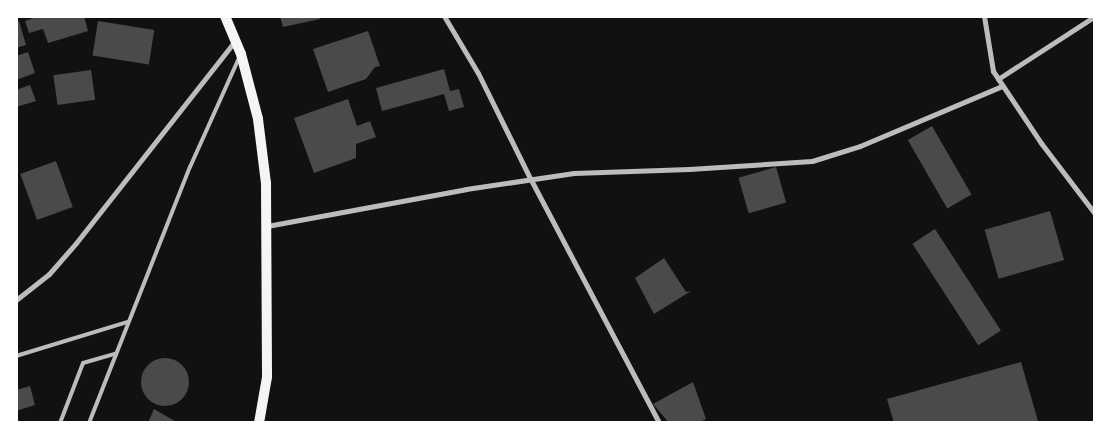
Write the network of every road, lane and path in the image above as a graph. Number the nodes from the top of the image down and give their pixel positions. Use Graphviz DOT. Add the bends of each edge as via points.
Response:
graph roads {
  1 [pos="225,16"];
  2 [pos="444,16"];
  3 [pos="984,16"];
  4 [pos="1095,16"];
  5 [pos="236,41"];
  6 [pos="241,54"];
  7 [pos="998,79"];
  8 [pos="1002,86"];
  9 [pos="530,178"];
  10 [pos="1095,214"];
  11 [pos="267,226"];
  12 [pos="16,300"];
  13 [pos="127,322"];
  14 [pos="115,354"];
  15 [pos="16,356"];
  16 [pos="60,423"];
  17 [pos="89,423"];
  18 [pos="259,423"];
  19 [pos="659,423"];
  1 -- 5 [label="main road"];
  2 -- 9 [label="street" via="478,73"];
  3 -- 7 [label="street" via="990,58"];
  4 -- 7 [label="street"];
  5 -- 6 [label="main road"];
  5 -- 12 [label="street" via="76,243 49,274"];
  6 -- 11 [label="main road" via="258,119 266,183"];
  6 -- 13 [label="lane" via="190,167"];
  7 -- 8 [label="street"];
  8 -- 9 [label="street" via="860,146 812,161"];
  8 -- 10 [label="street"];
  9 -- 11 [label="street"];
  9 -- 19 [label="street"];
  11 -- 18 [label="main road" via="267,377"];
  13 -- 14 [label="lane"];
  13 -- 15 [label="lane"];
  14 -- 16 [label="lane" via="83,363"];
  14 -- 17 [label="lane"];
}
